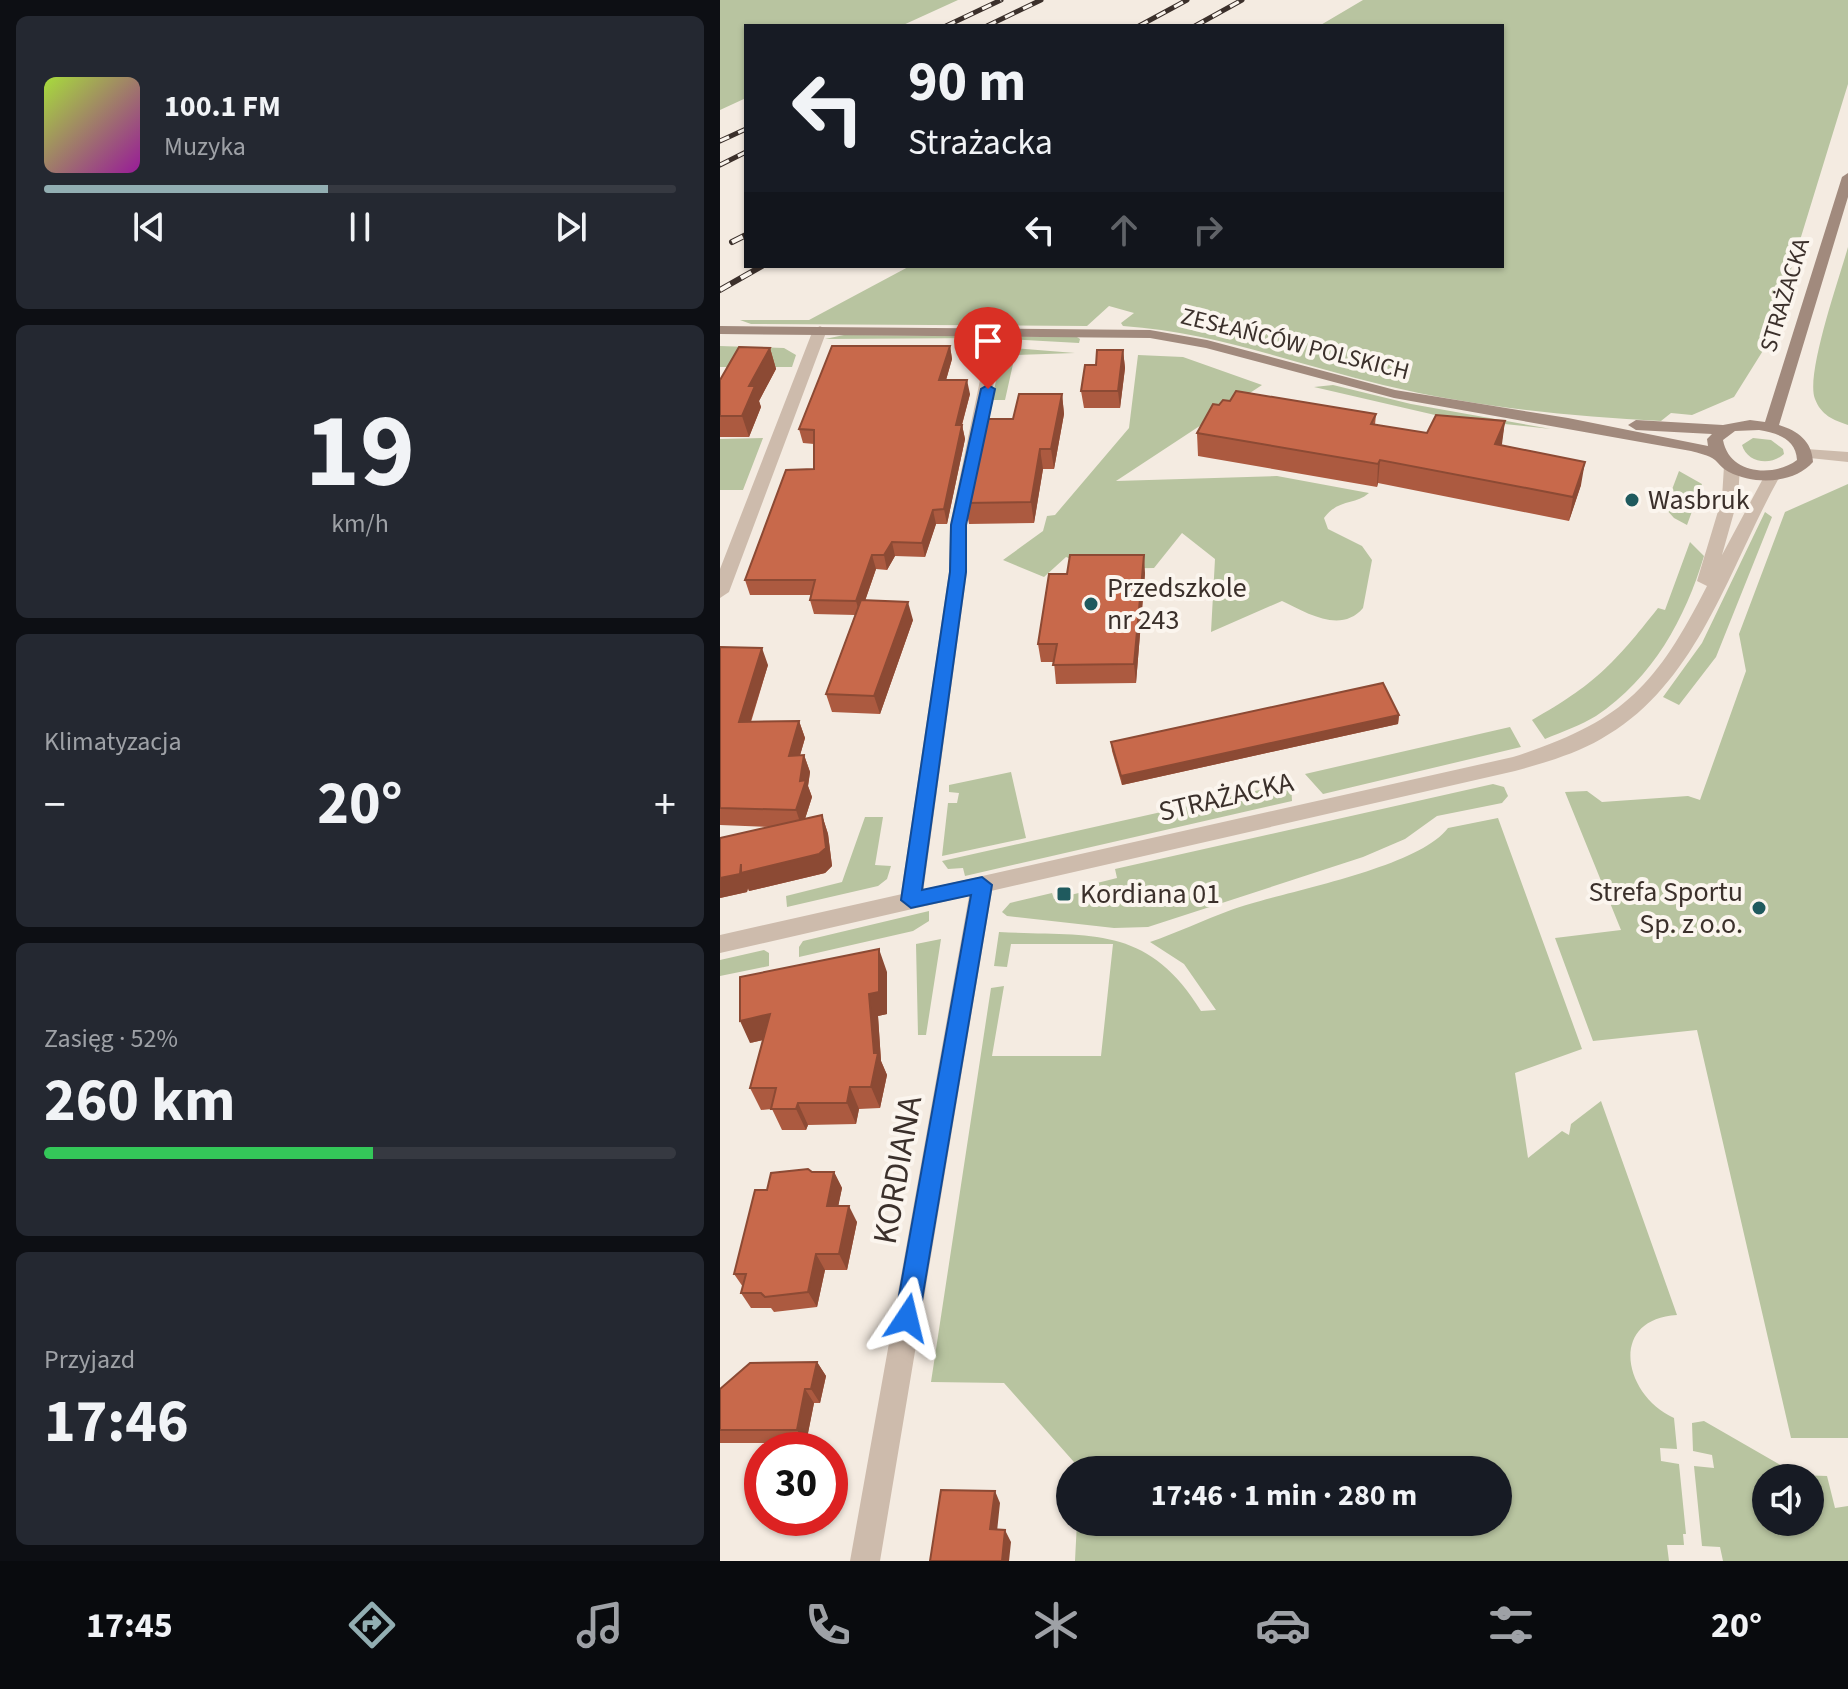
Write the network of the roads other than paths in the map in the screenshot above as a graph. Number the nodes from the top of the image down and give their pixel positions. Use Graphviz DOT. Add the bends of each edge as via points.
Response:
graph roads {
  1 [pos="1848,177"];
  2 [pos="720,330"];
  3 [pos="820,330"];
  4 [pos="993,351"];
  5 [pos="1568,423"];
  6 [pos="1771,427"];
  7 [pos="1724,430"];
  8 [pos="1806,454"];
  9 [pos="1848,457"];
  10 [pos="1725,461"];
  11 [pos="1772,476"];
  12 [pos="720,592"];
  13 [pos="1694,624"];
  14 [pos="982,885"];
  15 [pos="911,900"];
  16 [pos="720,944"];
  17 [pos="865,1561"];
  1 -- 6 [label="main road, STRAŻACKA"];
  2 -- 3 [label="main road, ZESŁAŃCÓW POLSKICH"];
  3 -- 5 [label="main road, ZESŁAŃCÓW POLSKICH" via="1169,336 1394,394"];
  3 -- 12 [label="street"];
  4 -- 15 [label="street" via="958,525 958,572"];
  5 -- 7 [label="main road, ZESŁAŃCÓW POLSKICH"];
  5 -- 10 [label="main road, ZESŁAŃCÓW POLSKICH" via="1694,447"];
  6 -- 7 [label="main road, ZESŁAŃCÓW POLSKICH"];
  6 -- 8 [label="main road" via="1796,439"];
  7 -- 10 [label="main road" via="1715,439"];
  8 -- 9 [label="street"];
  8 -- 11 [label="main road" via="1796,470"];
  10 -- 11 [label="main road, ZESŁAŃCÓW POLSKICH"];
  10 -- 13 [label="street, STRAŻACKA" via="1730,498"];
  11 -- 13 [label="street, STRAŻACKA"];
  13 -- 14 [label="street, STRAŻACKA" via="1659,683 1633,709 1596,734 1558,750"];
  14 -- 15 [label="street, STRAŻACKA"];
  14 -- 17 [label="street, KORDIANA"];
  15 -- 16 [label="street, STRAŻACKA"];
}
